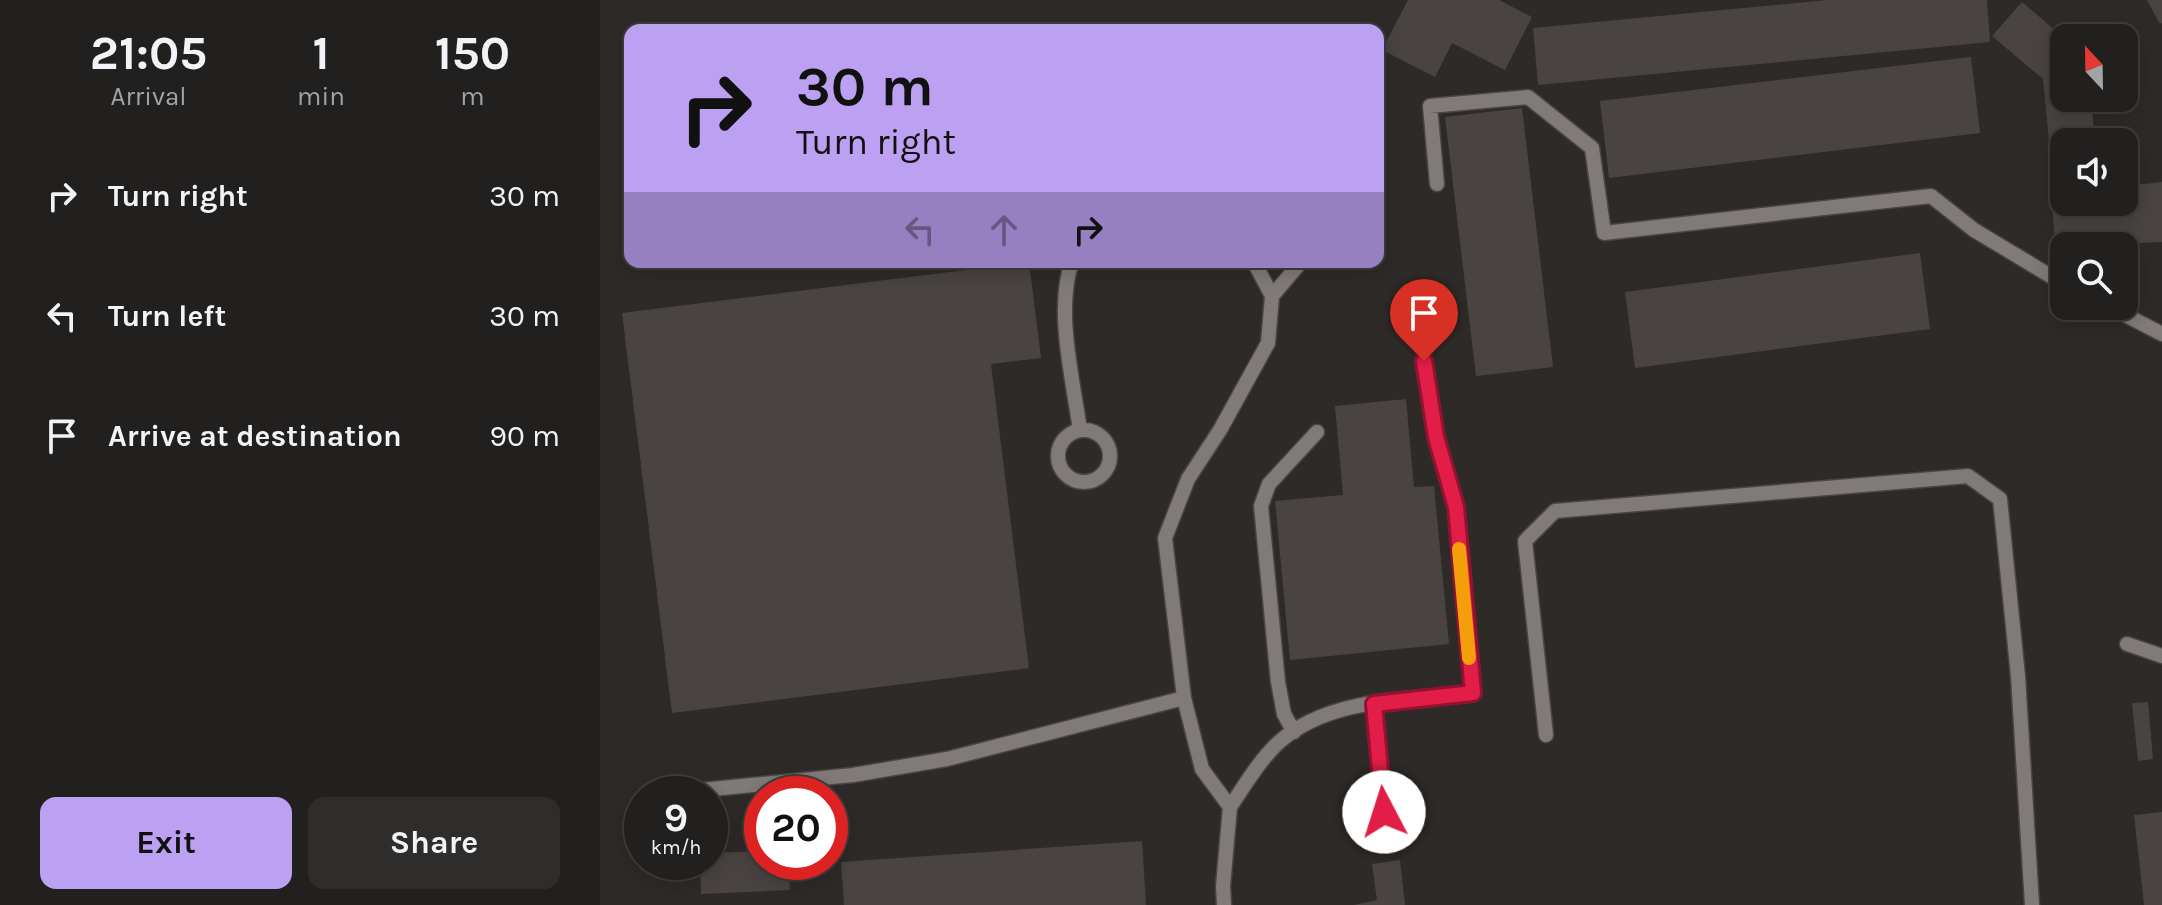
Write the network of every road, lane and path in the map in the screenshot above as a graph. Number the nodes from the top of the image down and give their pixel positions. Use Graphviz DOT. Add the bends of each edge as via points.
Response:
graph roads {
  1 [pos="1437,184"];
  2 [pos="1070,268"];
  3 [pos="1257,268"];
  4 [pos="1296,268"];
  5 [pos="2050,276"];
  6 [pos="1272,296"];
  7 [pos="2135,320"];
  8 [pos="2162,334"];
  9 [pos="1424,361"];
  10 [pos="1080,430"];
  11 [pos="1317,432"];
  12 [pos="2127,644"];
  13 [pos="2162,656"];
  14 [pos="1184,698"];
  15 [pos="1374,704"];
  16 [pos="1294,732"];
  17 [pos="1546,735"];
  18 [pos="728,787"];
  19 [pos="1230,807"];
  20 [pos="1384,812"];
  21 [pos="1224,905"];
  22 [pos="2032,905"];
  1 -- 5 [label="lane" via="1430,106 1528,97 1592,148 1604,233 1931,196 1974,230"];
  2 -- 10 [label="lane" via="1064,284"];
  3 -- 6 [label="lane"];
  4 -- 6 [label="lane"];
  6 -- 14 [label="lane" via="1268,343 1188,479 1165,538"];
  7 -- 8 [label="lane"];
  9 -- 15 [label="lane" via="1436,437 1456,507 1473,693"];
  11 -- 16 [label="lane" via="1269,484 1261,506 1278,682 1284,714"];
  12 -- 13 [label="lane"];
  14 -- 18 [label="lane" via="947,759"];
  14 -- 19 [label="lane" via="1202,769"];
  15 -- 16 [label="lane" via="1319,716"];
  15 -- 20 [label="lane"];
  16 -- 19 [label="lane" via="1279,742"];
  17 -- 22 [label="lane" via="1525,541 1555,511 1968,476 2000,499 2018,676"];
  19 -- 21 [label="lane"];
}
